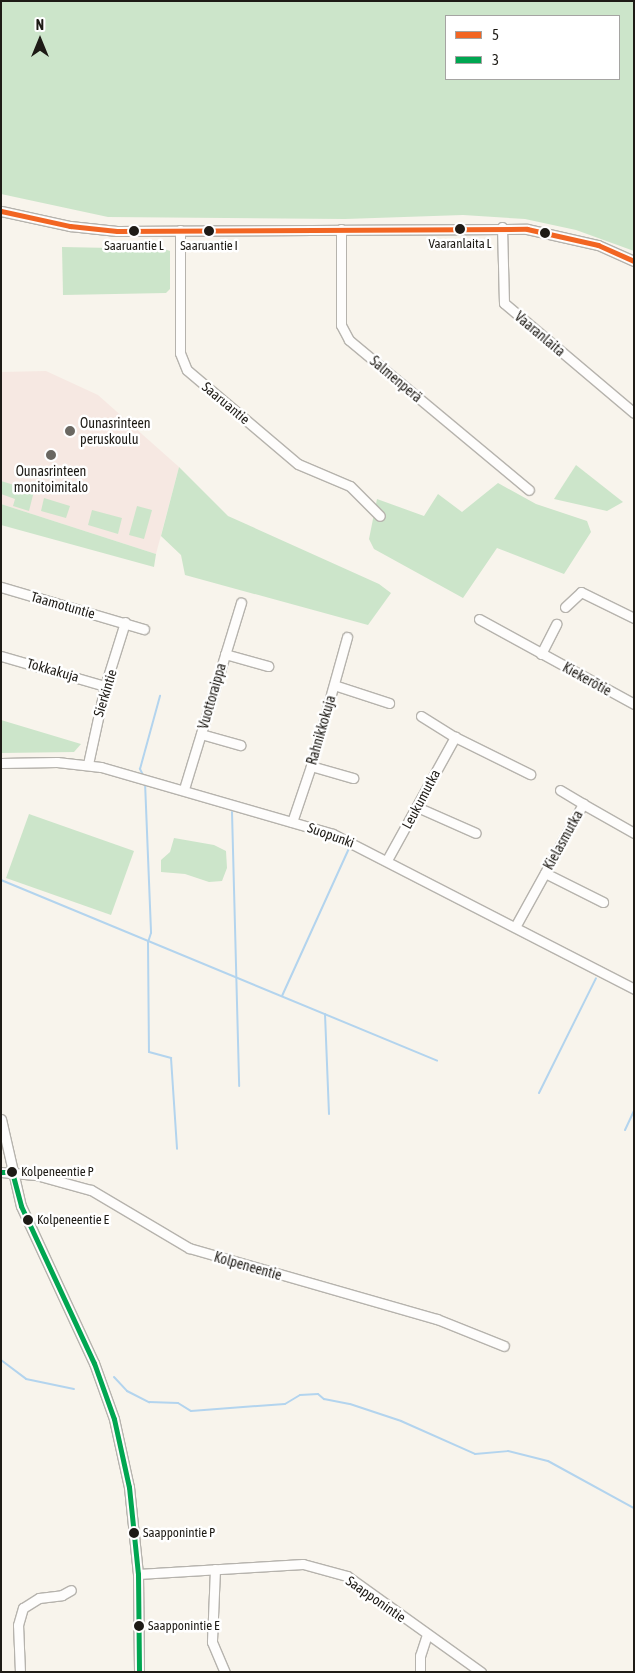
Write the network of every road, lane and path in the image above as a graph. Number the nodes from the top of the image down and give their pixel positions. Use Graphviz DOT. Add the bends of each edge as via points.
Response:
graph roads {
  1 [pos="1,211"];
  2 [pos="502,227"];
  3 [pos="341,229"];
  4 [pos="180,230"];
  5 [pos="634,261"];
  6 [pos="634,413"];
  7 [pos="529,490"];
  8 [pos="380,516"];
  9 [pos="1,587"];
  10 [pos="241,602"];
  11 [pos="565,607"];
  12 [pos="634,618"];
  13 [pos="479,619"];
  14 [pos="125,622"];
  15 [pos="556,624"];
  16 [pos="144,629"];
  17 [pos="347,637"];
  18 [pos="224,654"];
  19 [pos="541,654"];
  20 [pos="1,656"];
  21 [pos="268,666"];
  22 [pos="334,685"];
  23 [pos="105,686"];
  24 [pos="388,702"];
  25 [pos="634,704"];
  26 [pos="421,716"];
  27 [pos="201,734"];
  28 [pos="455,737"];
  29 [pos="240,745"];
  30 [pos="1,763"];
  31 [pos="88,764"];
  32 [pos="311,766"];
  33 [pos="530,774"];
  34 [pos="353,778"];
  35 [pos="184,789"];
  36 [pos="560,790"];
  37 [pos="583,804"];
  38 [pos="417,807"];
  39 [pos="292,822"];
  40 [pos="476,833"];
  41 [pos="634,833"];
  42 [pos="387,860"];
  43 [pos="544,873"];
  44 [pos="603,902"];
  45 [pos="516,927"];
  46 [pos="634,989"];
  47 [pos="1,1118"];
  48 [pos="1,1172"];
  49 [pos="12,1172"];
  50 [pos="504,1346"];
  51 [pos="216,1569"];
  52 [pos="138,1574"];
  53 [pos="71,1590"];
  54 [pos="426,1634"];
  55 [pos="20,1672"];
  56 [pos="139,1672"];
  57 [pos="225,1672"];
  58 [pos="420,1672"];
  59 [pos="481,1672"];
  1 -- 4 [label="street" via="84,228"];
  2 -- 3 [label="street"];
  2 -- 5 [label="street" via="545,231 579,239"];
  2 -- 6 [label="street, Vaaranlaita" via="504,303"];
  3 -- 4 [label="street"];
  3 -- 7 [label="street, Salmenperä" via="341,325 349,340"];
  4 -- 8 [label="street, Saaruantie" via="180,353 187,370 298,464 350,486"];
  9 -- 14 [label="street, Taamotuntie"];
  10 -- 18 [label="street, Vuottoraippa"];
  11 -- 12 [label="street" via="581,592"];
  13 -- 19 [label="street, Kiekerötie"];
  14 -- 16 [label="street, Taamotuntie"];
  14 -- 23 [label="street, Sierkintie"];
  15 -- 19 [label="street"];
  17 -- 22 [label="street, Rahnikkokuja"];
  18 -- 21 [label="street"];
  18 -- 27 [label="street, Vuottoraippa"];
  19 -- 25 [label="street, Kiekerötie"];
  20 -- 23 [label="street, Tokkakuja"];
  22 -- 24 [label="street"];
  22 -- 32 [label="street, Rahnikkokuja"];
  23 -- 31 [label="street, Sierkintie"];
  26 -- 28 [label="street"];
  27 -- 29 [label="street"];
  27 -- 35 [label="street, Vuottoraippa"];
  28 -- 33 [label="street"];
  28 -- 38 [label="street, Leukumutka"];
  30 -- 31 [label="street, Suopunki"];
  31 -- 35 [label="street, Suopunki"];
  32 -- 34 [label="street"];
  32 -- 39 [label="street, Rahnikkokuja"];
  35 -- 39 [label="street, Suopunki"];
  36 -- 37 [label="street"];
  37 -- 41 [label="street, Kielasmutka"];
  37 -- 43 [label="street, Kielasmutka"];
  38 -- 40 [label="street"];
  38 -- 42 [label="street, Leukumutka"];
  39 -- 42 [label="street, Suopunki" via="333,834"];
  42 -- 45 [label="street, Suopunki"];
  43 -- 44 [label="street"];
  43 -- 45 [label="street, Kielasmutka"];
  45 -- 46 [label="street, Suopunki"];
  47 -- 49 [label="street"];
  48 -- 49 [label="street, Kolpeneentie"];
  49 -- 50 [label="street, Kolpeneentie" via="36,1174 91,1190 189,1248 438,1319"];
  49 -- 52 [label="street" via="21,1206 94,1363 114,1419 129,1487"];
  51 -- 52 [label="street, Saapponintie"];
  51 -- 54 [label="street, Saapponintie" via="302,1564 347,1576"];
  51 -- 57 [label="street" via="212,1642"];
  52 -- 56 [label="street"];
  53 -- 55 [label="street" via="62,1595 39,1598 23,1608 18,1625"];
  54 -- 58 [label="street"];
  54 -- 59 [label="street, Saapponintie"];
}
